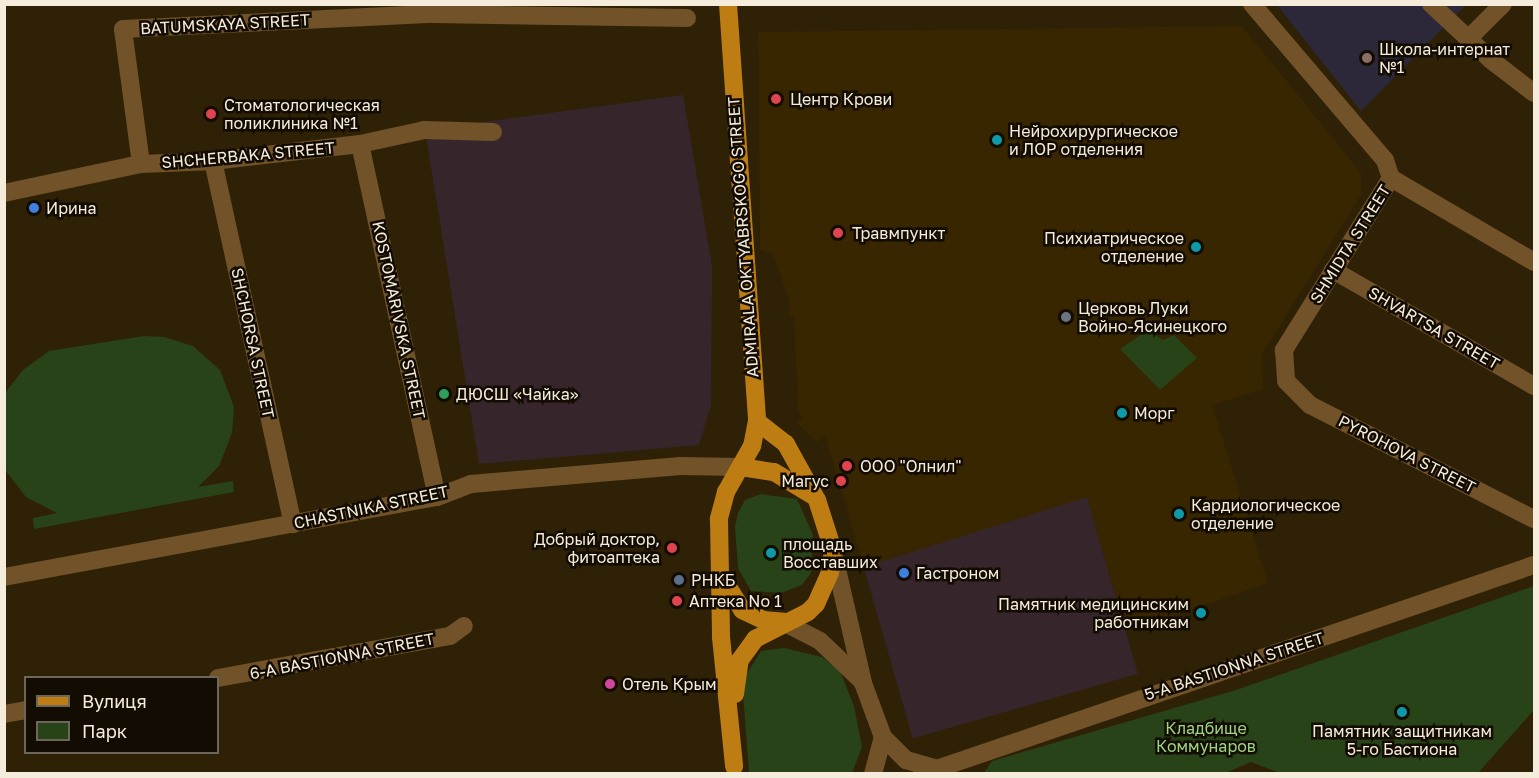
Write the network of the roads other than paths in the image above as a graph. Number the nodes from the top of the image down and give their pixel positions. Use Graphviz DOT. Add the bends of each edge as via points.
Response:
graph roads {
  1 [pos="728,4"];
  2 [pos="1252,4"];
  3 [pos="1431,4"];
  4 [pos="1503,4"];
  5 [pos="687,18"];
  6 [pos="1468,38"];
  7 [pos="1534,93"];
  8 [pos="493,132"];
  9 [pos="360,144"];
  10 [pos="213,161"];
  11 [pos="141,165"];
  12 [pos="1391,178"];
  13 [pos="4,193"];
  14 [pos="1534,262"];
  15 [pos="1333,270"];
  16 [pos="1286,381"];
  17 [pos="1534,386"];
  18 [pos="757,421"];
  19 [pos="741,467"];
  20 [pos="437,497"];
  21 [pos="817,500"];
  22 [pos="1534,519"];
  23 [pos="293,525"];
  24 [pos="833,550"];
  25 [pos="1534,565"];
  26 [pos="720,569"];
  27 [pos="4,577"];
  28 [pos="786,623"];
  29 [pos="464,626"];
  30 [pos="219,678"];
  31 [pos="863,683"];
  32 [pos="24,710"];
  33 [pos="4,714"];
  34 [pos="883,737"];
  35 [pos="734,771"];
  36 [pos="932,772"];
  37 [pos="873,774"];
  1 -- 18 [label="main road, ADMIRALA OKTYABRSKOGO STREET"];
  2 -- 12 [label="street, SHMIDTA STREET" via="1385,160"];
  3 -- 6 [label="street"];
  4 -- 6 [label="street"];
  5 -- 11 [label="street, BATUMSKAYA STREET" via="433,14 123,29"];
  6 -- 7 [label="street"];
  8 -- 9 [label="street, SHCHERBAKA STREET" via="424,130"];
  9 -- 10 [label="street, SHCHERBAKA STREET"];
  9 -- 20 [label="street, KOSTOMARIVSKA STREET"];
  10 -- 11 [label="street, SHCHERBAKA STREET"];
  10 -- 23 [label="street, SHCHORSA STREET"];
  11 -- 13 [label="street, SHCHERBAKA STREET"];
  12 -- 14 [label="street"];
  12 -- 15 [label="street, SHMIDTA STREET"];
  15 -- 16 [label="street, SHMIDTA STREET" via="1284,350"];
  15 -- 17 [label="street, SHVARTSA STREET"];
  16 -- 22 [label="street, PYROHOVA STREET" via="1310,405"];
  18 -- 19 [label="main road, ADMIRALA OKTYABRSKOGO STREET"];
  18 -- 21 [label="main road" via="786,444"];
  19 -- 20 [label="street, CHASTNIKA STREET" via="680,466 581,473 471,484"];
  19 -- 21 [label="main road" via="789,479"];
  19 -- 26 [label="main road" via="722,503"];
  20 -- 23 [label="street, CHASTNIKA STREET"];
  21 -- 24 [label="main road"];
  23 -- 27 [label="street, CHASTNIKA STREET"];
  24 -- 28 [label="main road" via="824,591 808,612"];
  24 -- 31 [label="street"];
  25 -- 36 [label="street, 5-A BASTIONNA STREET"];
  26 -- 28 [label="main road" via="727,591 742,610 763,620"];
  26 -- 35 [label="main road" via="721,637"];
  28 -- 31 [label="street" via="820,641"];
  28 -- 35 [label="main road" via="765,631 740,660 735,685"];
  29 -- 30 [label="street, 6-A BASTIONNA STREET" via="450,636"];
  31 -- 34 [label="street"];
  32 -- 33 [label="street"];
  34 -- 36 [label="street, 5-A BASTIONNA STREET" via="906,760"];
  34 -- 37 [label="street"];
}
